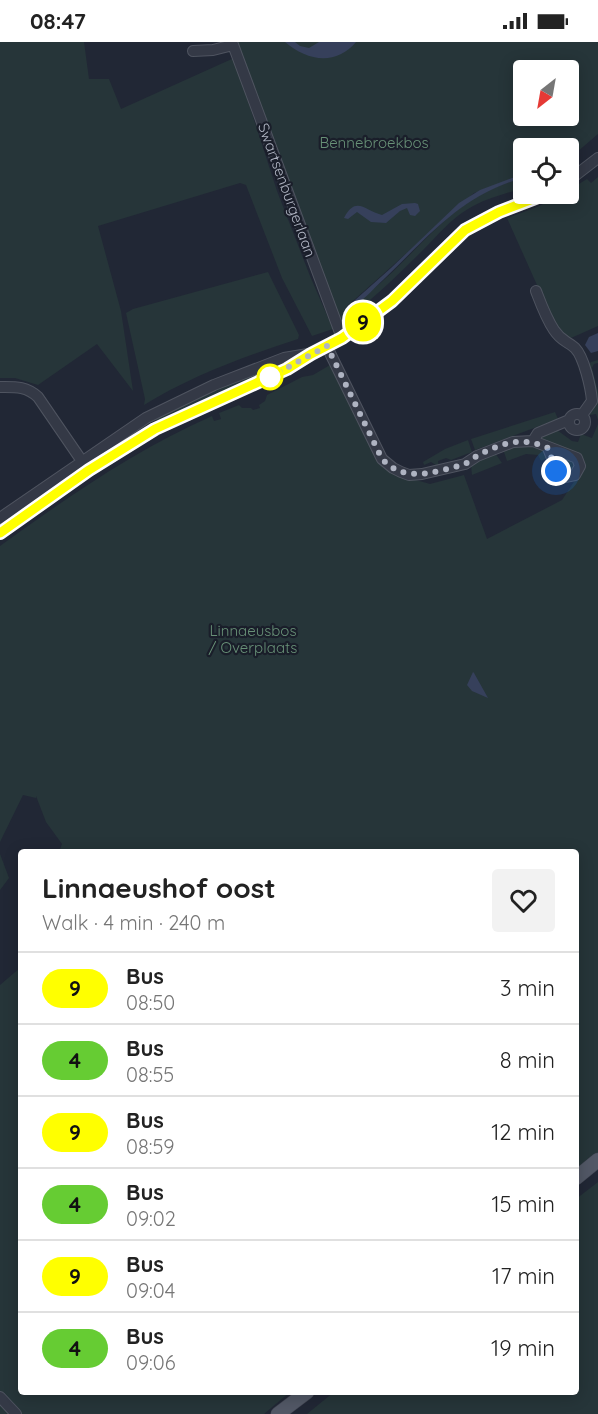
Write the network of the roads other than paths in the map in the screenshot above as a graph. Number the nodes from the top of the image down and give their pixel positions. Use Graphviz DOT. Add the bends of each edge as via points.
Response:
graph roads {
  1 [pos="232,43"];
  2 [pos="193,51"];
  3 [pos="598,158"];
  4 [pos="579,173"];
  5 [pos="520,204"];
  6 [pos="536,291"];
  7 [pos="342,338"];
  8 [pos="327,346"];
  9 [pos="311,354"];
  10 [pos="0,387"];
  11 [pos="533,441"];
  12 [pos="548,448"];
  13 [pos="86,465"];
  14 [pos="0,518"];
  15 [pos="0,533"];
  16 [pos="598,1160"];
  17 [pos="579,1176"];
  18 [pos="303,1395"];
  19 [pos="0,1397"];
  20 [pos="16,1414"];
  21 [pos="278,1414"];
  1 -- 2 [label="street" via="213,50"];
  1 -- 7 [label="street, Swartsenburgerlaan"];
  3 -- 4 [label="street"];
  5 -- 7 [label="street" via="465,230 392,301"];
  6 -- 11 [label="street" via="552,327 575,348 592,401 582,415 585,425 579,430 572,428 569,420 538,433"];
  7 -- 8 [label="street"];
  8 -- 9 [label="street"];
  8 -- 11 [label="street" via="382,459 401,472 429,473 465,464 513,442"];
  9 -- 13 [label="street"];
  9 -- 13 [label="street" via="284,358 214,385 146,418"];
  10 -- 13 [label="street" via="20,387 32,392"];
  11 -- 12 [label="street"];
  13 -- 14 [label="street"];
  13 -- 15 [label="street"];
  16 -- 17 [label="main road"];
  18 -- 21 [label="main road"];
  19 -- 20 [label="street"];
}
